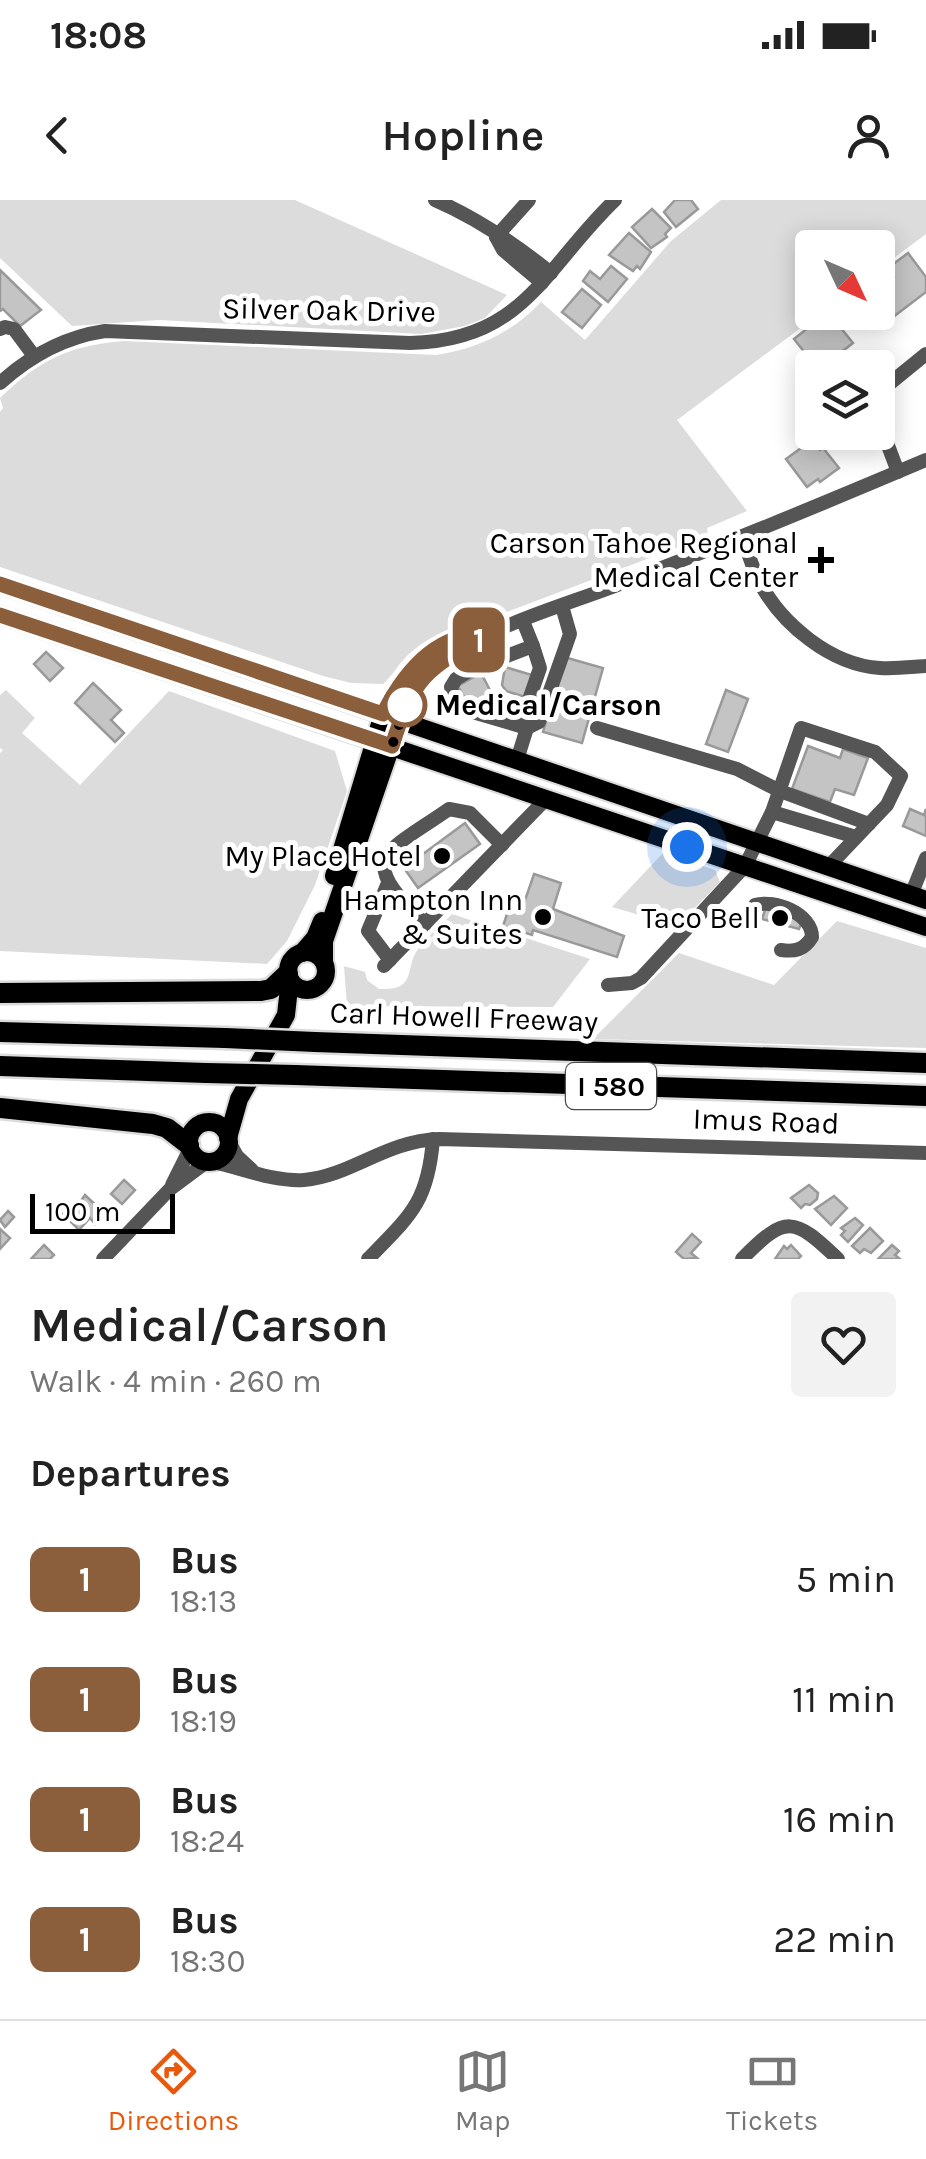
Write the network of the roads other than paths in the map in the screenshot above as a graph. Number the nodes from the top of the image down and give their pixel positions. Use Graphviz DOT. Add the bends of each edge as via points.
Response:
graph roads {
  1 [pos="435,200"];
  2 [pos="529,200"];
  3 [pos="615,200"];
  4 [pos="496,237"];
  5 [pos="546,278"];
  6 [pos="0,329"];
  7 [pos="926,354"];
  8 [pos="34,356"];
  9 [pos="895,379"];
  10 [pos="0,383"];
  11 [pos="890,450"];
  12 [pos="926,460"];
  13 [pos="898,472"];
  14 [pos="742,537"];
  15 [pos="0,584"];
  16 [pos="562,606"];
  17 [pos="0,615"];
  18 [pos="524,621"];
  19 [pos="488,634"];
  20 [pos="533,646"];
  21 [pos="460,650"];
  22 [pos="926,666"];
  23 [pos="472,670"];
  24 [pos="392,717"];
  25 [pos="524,727"];
  26 [pos="597,728"];
  27 [pos="384,744"];
  28 [pos="516,760"];
  29 [pos="780,790"];
  30 [pos="546,799"];
  31 [pos="772,812"];
  32 [pos="841,813"];
  33 [pos="870,824"];
  34 [pos="834,831"];
  35 [pos="856,838"];
  36 [pos="757,842"];
  37 [pos="502,845"];
  38 [pos="926,858"];
  39 [pos="745,866"];
  40 [pos="828,866"];
  41 [pos="388,883"];
  42 [pos="918,897"];
  43 [pos="754,905"];
  44 [pos="425,924"];
  45 [pos="926,928"];
  46 [pos="782,950"];
  47 [pos="302,953"];
  48 [pos="324,962"];
  49 [pos="289,976"];
  50 [pos="608,986"];
  51 [pos="312,989"];
  52 [pos="0,993"];
  53 [pos="286,1016"];
  54 [pos="0,1032"];
  55 [pos="926,1062"];
  56 [pos="0,1066"];
  57 [pos="926,1096"];
  58 [pos="239,1099"];
  59 [pos="0,1108"];
  60 [pos="206,1122"];
  61 [pos="434,1139"];
  62 [pos="228,1140"];
  63 [pos="190,1147"];
  64 [pos="926,1154"];
  65 [pos="210,1162"];
  66 [pos="253,1171"];
  67 [pos="169,1190"];
  68 [pos="103,1259"];
  69 [pos="368,1259"];
  70 [pos="742,1259"];
  71 [pos="838,1259"];
  1 -- 4 [label="street"];
  2 -- 4 [label="street"];
  3 -- 5 [label="street, Silver Oak Drive"];
  4 -- 5 [label="street" via="511,241"];
  5 -- 8 [label="street, Silver Oak Drive" via="498,321 439,343 105,331"];
  6 -- 8 [label="street" via="14,329"];
  7 -- 9 [label="street"];
  8 -- 10 [label="street, Silver Oak Drive"];
  11 -- 13 [label="street"];
  12 -- 13 [label="street"];
  13 -- 14 [label="street"];
  14 -- 16 [label="street"];
  14 -- 22 [label="street" via="778,608 825,651 878,668"];
  15 -- 24 [label="main road"];
  16 -- 18 [label="street"];
  16 -- 25 [label="street" via="570,634 538,722"];
  17 -- 27 [label="main road"];
  18 -- 19 [label="street"];
  18 -- 20 [label="street"];
  19 -- 21 [label="street"];
  19 -- 24 [label="street" via="454,638 420,660 404,677"];
  20 -- 23 [label="street"];
  20 -- 25 [label="street" via="540,668"];
  21 -- 23 [label="street"];
  21 -- 24 [label="street" via="434,668"];
  23 -- 25 [label="street" via="456,678 454,700"];
  24 -- 27 [label="main road"];
  24 -- 28 [label="main road"];
  25 -- 28 [label="street"];
  26 -- 29 [label="street" via="737,769"];
  27 -- 30 [label="main road"];
  27 -- 47 [label="main road" via="322,922"];
  27 -- 48 [label="main road" via="324,941"];
  28 -- 36 [label="main road"];
  29 -- 31 [label="street"];
  29 -- 32 [label="street"];
  29 -- 33 [label="street" via="801,728 875,752 901,776"];
  30 -- 37 [label="street"];
  30 -- 39 [label="main road"];
  31 -- 34 [label="street"];
  31 -- 36 [label="street"];
  32 -- 33 [label="street"];
  32 -- 34 [label="street"];
  33 -- 35 [label="street"];
  34 -- 35 [label="street"];
  35 -- 40 [label="street"];
  36 -- 39 [label="street"];
  36 -- 40 [label="main road"];
  37 -- 41 [label="street" via="470,813 449,809 391,849 382,866"];
  37 -- 44 [label="street"];
  38 -- 42 [label="street"];
  39 -- 45 [label="main road"];
  39 -- 50 [label="street" via="641,978"];
  40 -- 42 [label="main road"];
  41 -- 44 [label="street"];
  41 -- 44 [label="street" via="368,931 387,963"];
  43 -- 46 [label="street" via="765,903 810,924 806,946"];
  47 -- 48 [label="main road"];
  47 -- 49 [label="main road" via="290,962"];
  48 -- 51 [label="main road" via="325,978"];
  49 -- 51 [label="main road" via="296,986"];
  49 -- 52 [label="highway" via="261,990"];
  49 -- 53 [label="main road"];
  51 -- 53 [label="main road"];
  53 -- 58 [label="main road"];
  54 -- 55 [label="highway, Carl Howell Freeway / I 580, bridge"];
  56 -- 57 [label="highway, I 580, bridge"];
  58 -- 60 [label="main road"];
  58 -- 62 [label="main road"];
  59 -- 63 [label="highway" via="153,1124"];
  60 -- 62 [label="main road" via="220,1126"];
  60 -- 63 [label="main road" via="192,1132"];
  61 -- 64 [label="street, Imus Road"];
  61 -- 66 [label="street, Imus Road" via="398,1144 306,1180"];
  61 -- 69 [label="street" via="423,1193"];
  62 -- 65 [label="main road" via="226,1152"];
  62 -- 66 [label="street"];
  63 -- 65 [label="main road" via="196,1158"];
  63 -- 67 [label="street"];
  65 -- 66 [label="street, Imus Road"];
  65 -- 67 [label="street"];
  67 -- 68 [label="street"];
  70 -- 71 [label="street" via="774,1228 793,1226"];
}
